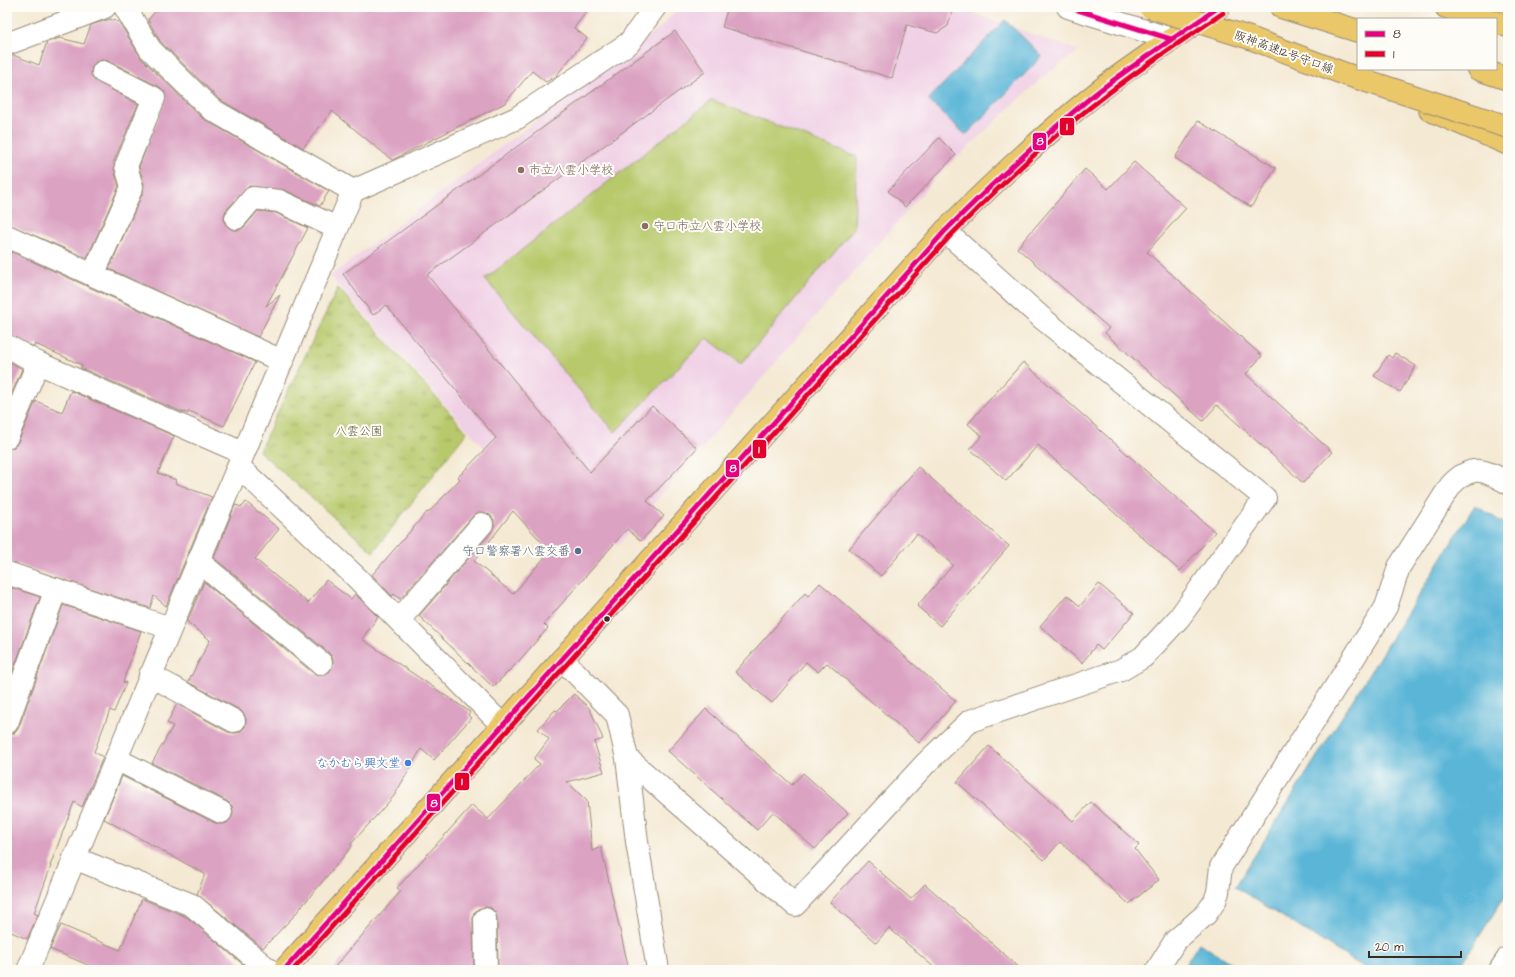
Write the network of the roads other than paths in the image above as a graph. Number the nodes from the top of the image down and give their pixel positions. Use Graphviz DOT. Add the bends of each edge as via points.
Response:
graph roads {
  1 [pos="104,7"];
  2 [pos="125,7"];
  3 [pos="655,7"];
  4 [pos="1068,7"];
  5 [pos="1150,7"];
  6 [pos="1219,7"];
  7 [pos="1281,7"];
  8 [pos="1446,7"];
  9 [pos="1483,18"];
  10 [pos="1497,22"];
  11 [pos="1508,26"];
  12 [pos="1357,31"];
  13 [pos="1171,39"];
  14 [pos="7,44"];
  15 [pos="1481,70"];
  16 [pos="103,72"];
  17 [pos="1345,74"];
  18 [pos="1508,79"];
  19 [pos="1508,127"];
  20 [pos="1508,144"];
  21 [pos="353,191"];
  22 [pos="236,218"];
  23 [pos="337,228"];
  24 [pos="945,231"];
  25 [pos="7,236"];
  26 [pos="93,275"];
  27 [pos="7,346"];
  28 [pos="282,361"];
  29 [pos="38,363"];
  30 [pos="7,437"];
  31 [pos="240,460"];
  32 [pos="1508,483"];
  33 [pos="482,524"];
  34 [pos="198,561"];
  35 [pos="7,573"];
  36 [pos="56,589"];
  37 [pos="399,620"];
  38 [pos="170,628"];
  39 [pos="562,659"];
  40 [pos="321,663"];
  41 [pos="150,676"];
  42 [pos="234,721"];
  43 [pos="7,723"];
  44 [pos="502,726"];
  45 [pos="627,758"];
  46 [pos="116,759"];
  47 [pos="221,812"];
  48 [pos="74,858"];
  49 [pos="485,919"];
  50 [pos="1508,958"];
  51 [pos="28,970"];
  52 [pos="269,970"];
  53 [pos="284,970"];
  54 [pos="486,970"];
  55 [pos="658,970"];
  56 [pos="1157,970"];
  57 [pos="1500,970"];
  1 -- 14 [label="street"];
  2 -- 21 [label="street" via="150,49 211,109"];
  3 -- 21 [label="street" via="629,43 517,118"];
  4 -- 13 [label="street"];
  5 -- 17 [label="main road, 阪神高速12号守口線, bridge" via="1250,38"];
  6 -- 13 [label="main road"];
  7 -- 12 [label="main road"];
  8 -- 9 [label="main road"];
  10 -- 11 [label="main road"];
  13 -- 24 [label="main road" via="1118,76 1039,141"];
  15 -- 18 [label="main road"];
  16 -- 26 [label="street" via="154,98 126,166 132,187"];
  17 -- 19 [label="main road, 阪神高速12号守口線, bridge"];
  17 -- 20 [label="main road, bridge"];
  21 -- 23 [label="street"];
  22 -- 23 [label="street" via="253,198 279,201"];
  23 -- 28 [label="street"];
  24 -- 39 [label="main road"];
  24 -- 45 [label="street" via="1043,319 1265,498 1179,618 1143,657 1121,670 970,721 926,763 795,905"];
  25 -- 26 [label="street"];
  26 -- 28 [label="street"];
  27 -- 29 [label="street"];
  28 -- 31 [label="street"];
  29 -- 30 [label="street"];
  29 -- 31 [label="street"];
  31 -- 34 [label="street"];
  31 -- 37 [label="street"];
  32 -- 56 [label="street" via="1487,471 1477,470 1460,475 1451,485 1399,567 1383,611 1221,867 1215,901 1206,914 1175,941"];
  33 -- 37 [label="street"];
  34 -- 38 [label="street"];
  34 -- 40 [label="street"];
  35 -- 36 [label="street"];
  36 -- 38 [label="street"];
  36 -- 43 [label="street"];
  37 -- 44 [label="street"];
  38 -- 41 [label="street"];
  39 -- 44 [label="main road"];
  39 -- 45 [label="street" via="617,715"];
  41 -- 42 [label="street"];
  41 -- 46 [label="street"];
  44 -- 53 [label="main road"];
  45 -- 55 [label="street" via="637,842"];
  46 -- 47 [label="street"];
  46 -- 48 [label="street"];
  48 -- 51 [label="street"];
  48 -- 52 [label="street" via="192,905"];
  49 -- 54 [label="street"];
  50 -- 57 [label="street"];
}
